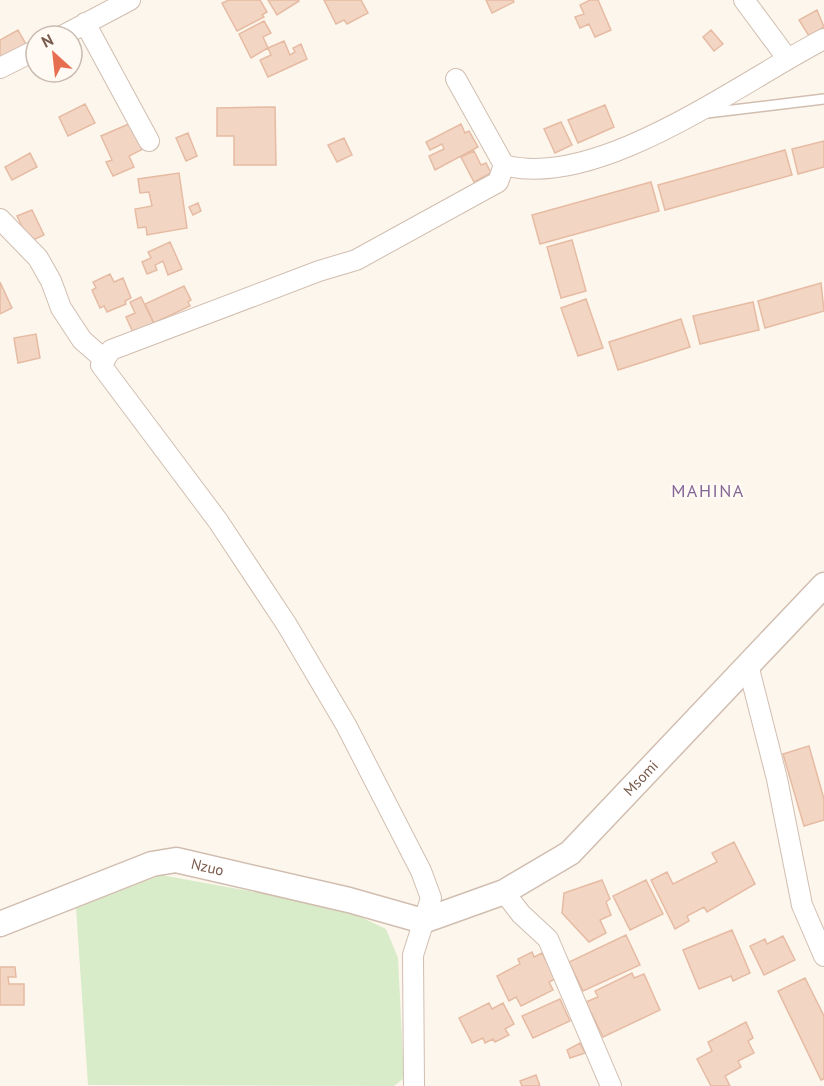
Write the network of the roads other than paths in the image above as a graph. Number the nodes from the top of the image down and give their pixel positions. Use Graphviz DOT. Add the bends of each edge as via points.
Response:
graph roads {
  1 [pos="130,0"];
  2 [pos="744,0"];
  3 [pos="85,23"];
  4 [pos="824,39"];
  5 [pos="24,56"];
  6 [pos="787,58"];
  7 [pos="0,68"];
  8 [pos="456,79"];
  9 [pos="824,99"];
  10 [pos="692,114"];
  11 [pos="149,141"];
  12 [pos="504,165"];
  13 [pos="0,219"];
  14 [pos="105,360"];
  15 [pos="821,594"];
  16 [pos="748,665"];
  17 [pos="504,892"];
  18 [pos="423,921"];
  19 [pos="0,924"];
  20 [pos="824,956"];
  21 [pos="414,1086"];
  22 [pos="611,1086"];
  1 -- 3 [label="street"];
  2 -- 6 [label="street"];
  3 -- 11 [label="street"];
  4 -- 6 [label="street"];
  5 -- 7 [label="street"];
  6 -- 10 [label="street"];
  8 -- 12 [label="street"];
  9 -- 10 [label="lane"];
  10 -- 12 [label="street" via="611,153 559,167 530,170"];
  12 -- 14 [label="street" via="498,182 356,260 111,350"];
  13 -- 14 [label="street" via="38,258 76,332"];
  14 -- 18 [label="street" via="101,365 218,521 287,624 346,725 421,871 431,898"];
  15 -- 16 [label="street, Msomi"];
  16 -- 17 [label="street, Msomi" via="570,853"];
  16 -- 20 [label="street" via="777,779 802,905"];
  17 -- 18 [label="street, Msomi"];
  17 -- 22 [label="street" via="548,939"];
  18 -- 19 [label="street, Nzuo" via="176,860 153,864"];
  18 -- 21 [label="street" via="413,955"];
}
